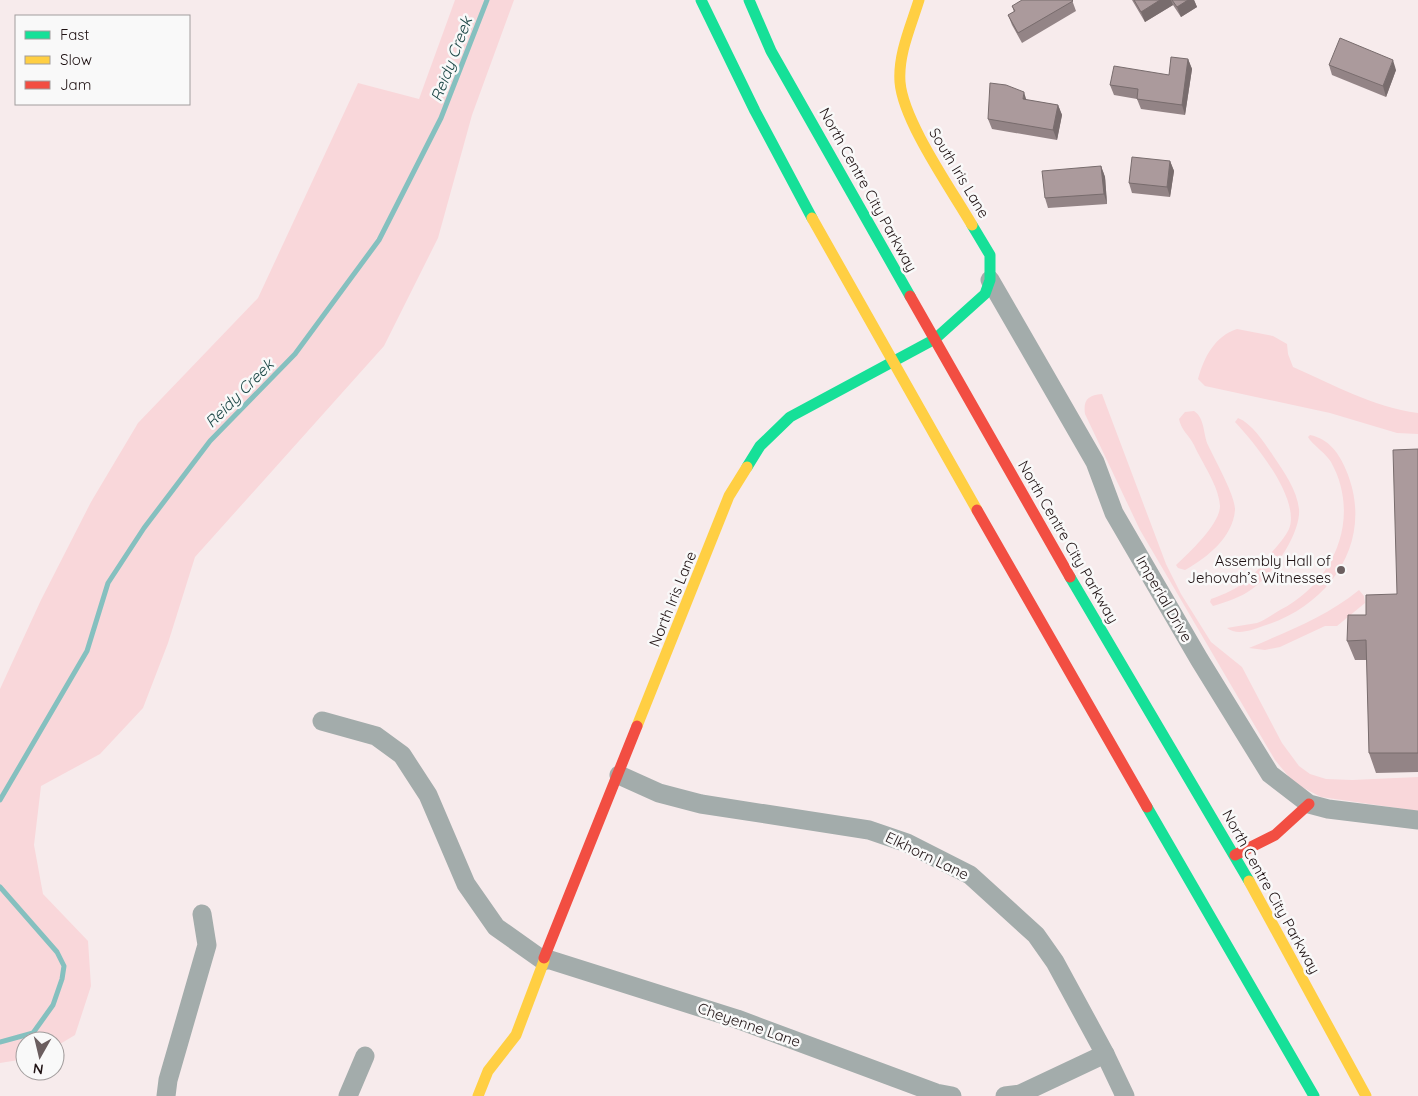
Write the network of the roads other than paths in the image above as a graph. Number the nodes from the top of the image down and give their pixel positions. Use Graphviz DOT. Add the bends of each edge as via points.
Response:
graph roads {
  1 [pos="701,0"];
  2 [pos="749,0"];
  3 [pos="919,0"];
  4 [pos="990,280"];
  5 [pos="935,339"];
  6 [pos="894,362"];
  7 [pos="322,721"];
  8 [pos="619,775"];
  9 [pos="1308,804"];
  10 [pos="1418,820"];
  11 [pos="1235,855"];
  12 [pos="202,914"];
  13 [pos="544,960"];
  14 [pos="1105,1054"];
  15 [pos="365,1056"];
  16 [pos="166,1096"];
  17 [pos="348,1096"];
  18 [pos="478,1096"];
  19 [pos="952,1096"];
  20 [pos="1005,1096"];
  21 [pos="1125,1096"];
  22 [pos="1314,1096"];
  23 [pos="1366,1096"];
  1 -- 6 [label="main road" via="762,123"];
  2 -- 5 [label="main road, North Centre City Parkway" via="771,51"];
  3 -- 4 [label="main road, South Iris Lane" via="902,50 900,82 912,122 990,255"];
  4 -- 5 [label="main road" via="985,294"];
  4 -- 9 [label="street, Imperial Drive" via="1095,462 1114,513 1199,659 1270,774"];
  5 -- 6 [label="main road, North Iris Lane"];
  5 -- 11 [label="main road, North Centre City Parkway" via="1046,536"];
  6 -- 8 [label="main road, North Iris Lane" via="799,411 760,446 729,496"];
  6 -- 22 [label="main road" via="1087,706"];
  7 -- 13 [label="street, Cheyenne Lane" via="376,736 402,755 428,795 466,884 496,927"];
  8 -- 13 [label="main road, North Iris Lane"];
  8 -- 14 [label="street, Elkhorn Lane" via="659,793 701,804 869,830 908,844 970,875 1036,935 1055,962"];
  9 -- 10 [label="street"];
  9 -- 11 [label="main road" via="1276,836"];
  11 -- 23 [label="main road, North Centre City Parkway"];
  12 -- 16 [label="street" via="207,945"];
  13 -- 18 [label="main road, North Iris Lane" via="516,1035 488,1071"];
  13 -- 19 [label="street, Cheyenne Lane" via="737,1019 936,1093"];
  14 -- 20 [label="street" via="1020,1094"];
  14 -- 21 [label="street, Elkhorn Lane"];
  15 -- 17 [label="street"];
}
